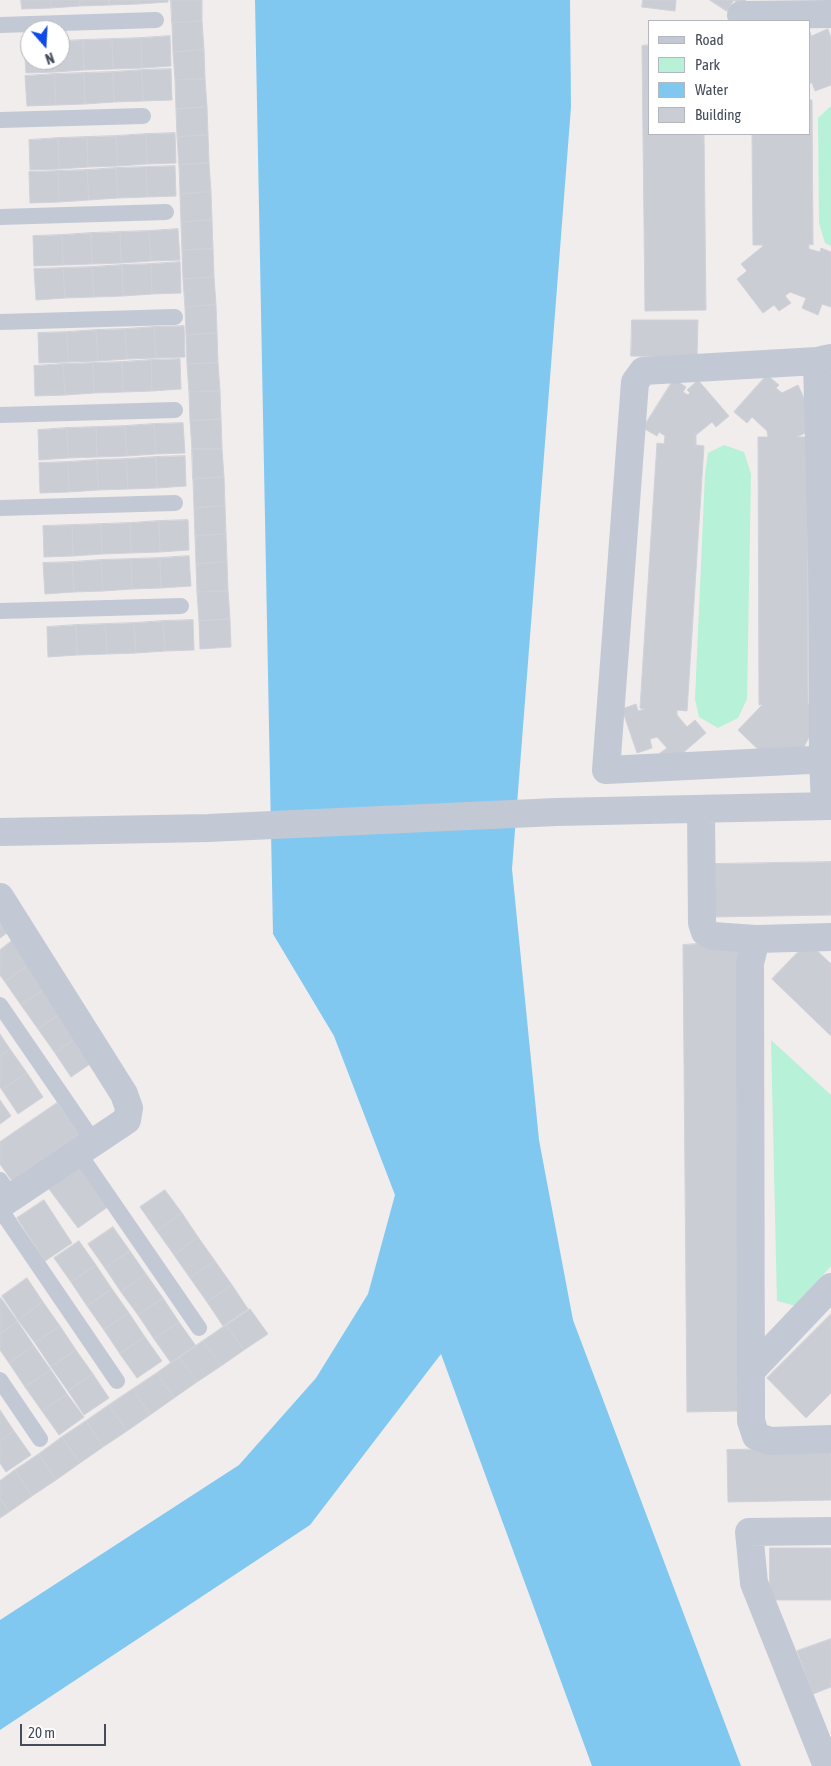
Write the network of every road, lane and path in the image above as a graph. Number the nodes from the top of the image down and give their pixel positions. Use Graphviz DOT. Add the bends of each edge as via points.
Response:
graph roads {
  1 [pos="831,14"];
  2 [pos="741,15"];
  3 [pos="156,20"];
  4 [pos="0,25"];
  5 [pos="143,116"];
  6 [pos="0,120"];
  7 [pos="166,212"];
  8 [pos="0,217"];
  9 [pos="175,317"];
  10 [pos="0,322"];
  11 [pos="824,359"];
  12 [pos="175,410"];
  13 [pos="0,415"];
  14 [pos="826,465"];
  15 [pos="175,503"];
  16 [pos="0,508"];
  17 [pos="826,566"];
  18 [pos="181,606"];
  19 [pos="0,611"];
  20 [pos="827,759"];
  21 [pos="828,806"];
  22 [pos="701,808"];
  23 [pos="0,832"];
  24 [pos="0,897"];
  25 [pos="756,939"];
  26 [pos="828,940"];
  27 [pos="0,1004"];
  28 [pos="86,1147"];
  29 [pos="3,1198"];
  30 [pos="831,1287"];
  31 [pos="199,1328"];
  32 [pos="751,1371"];
  33 [pos="0,1380"];
  34 [pos="117,1381"];
  35 [pos="40,1438"];
  36 [pos="831,1439"];
  37 [pos="831,1531"];
  38 [pos="827,1766"];
  1 -- 2 [label="street"];
  3 -- 4 [label="lane"];
  5 -- 6 [label="lane"];
  7 -- 8 [label="lane"];
  9 -- 10 [label="lane"];
  11 -- 14 [label="street"];
  11 -- 20 [label="street" via="644,371 635,382 606,770"];
  12 -- 13 [label="lane"];
  14 -- 17 [label="street"];
  15 -- 16 [label="lane"];
  17 -- 20 [label="street"];
  18 -- 19 [label="lane"];
  20 -- 21 [label="street"];
  21 -- 22 [label="street"];
  22 -- 23 [label="street" via="208,828"];
  22 -- 25 [label="street" via="702,923 705,932 713,936"];
  24 -- 28 [label="street" via="124,1094 129,1108 127,1120"];
  25 -- 26 [label="street"];
  25 -- 32 [label="street" via="750,963"];
  27 -- 28 [label="lane"];
  28 -- 29 [label="street"];
  28 -- 31 [label="lane"];
  29 -- 34 [label="lane"];
  30 -- 32 [label="street"];
  32 -- 36 [label="street" via="751,1421 756,1436 770,1441"];
  33 -- 35 [label="lane"];
  37 -- 38 [label="street" via="749,1532 754,1582"];
}
